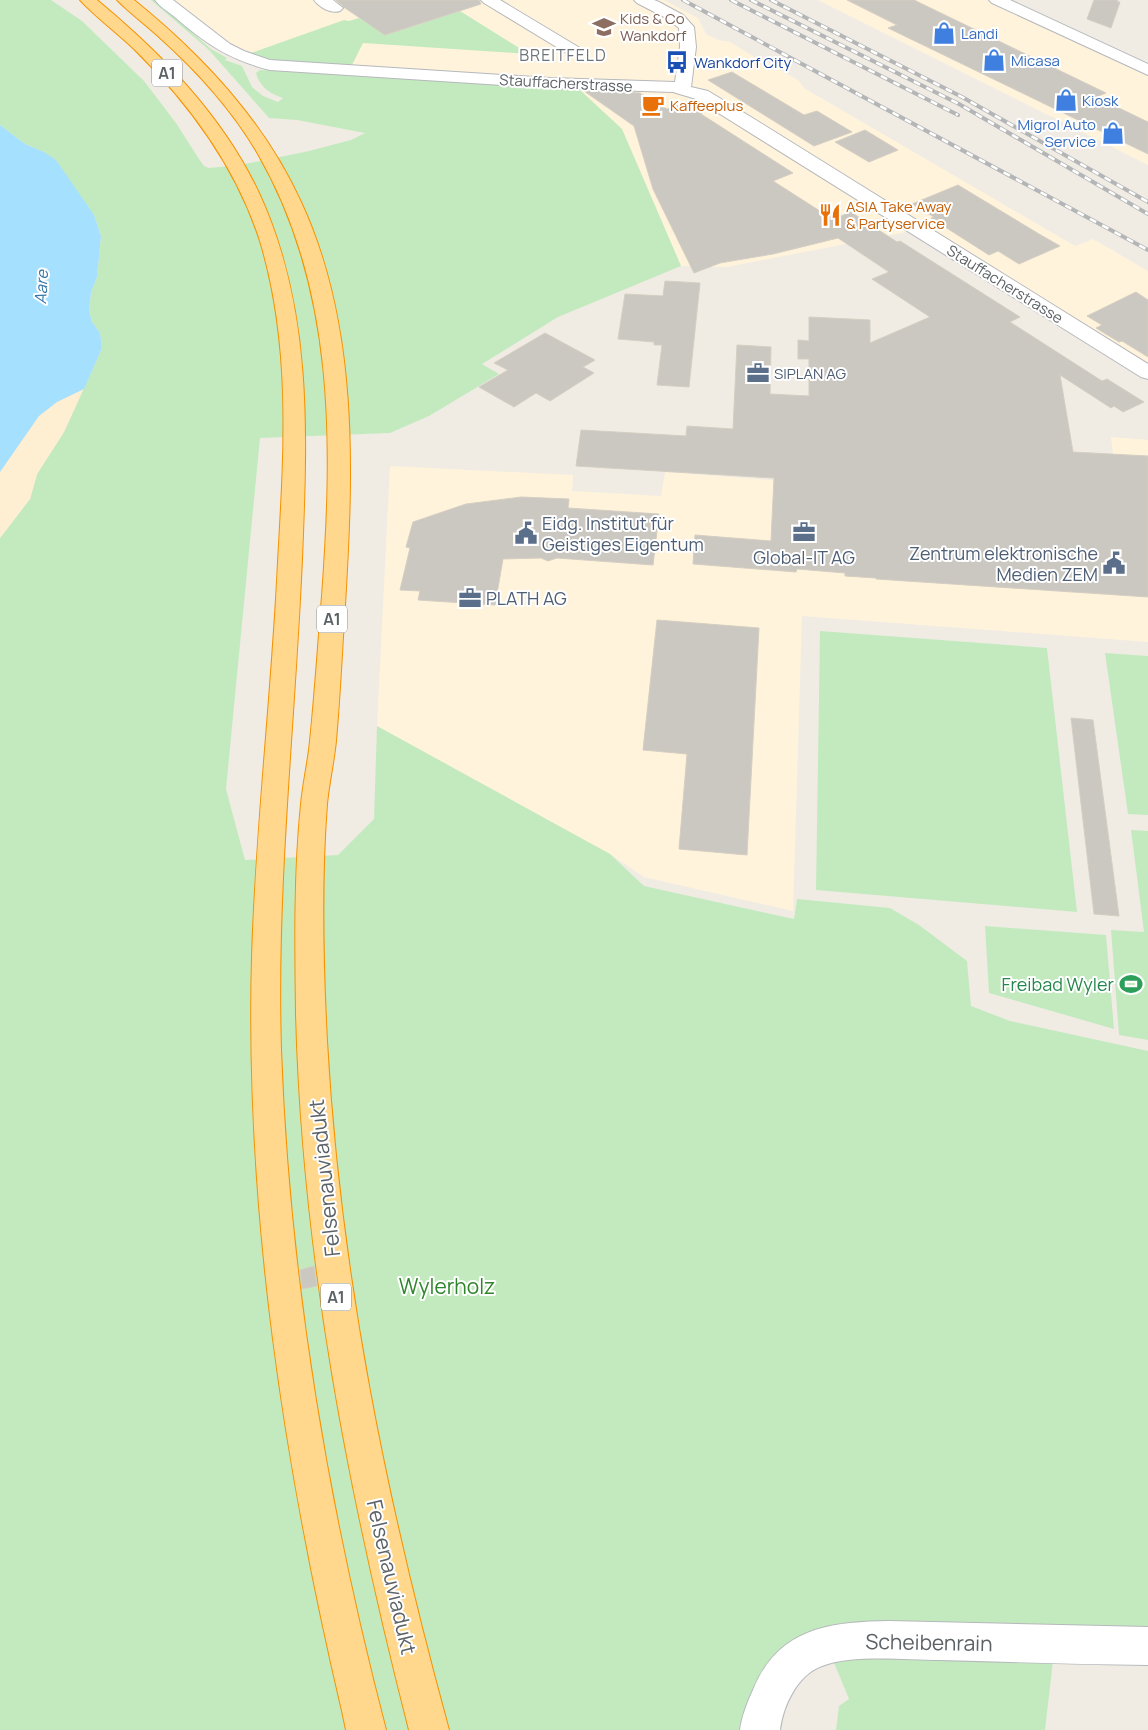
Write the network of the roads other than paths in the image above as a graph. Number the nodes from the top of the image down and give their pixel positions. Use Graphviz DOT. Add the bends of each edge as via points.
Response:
graph roads {
  1 [pos="88,0"];
  2 [pos="125,0"];
  3 [pos="163,0"];
  4 [pos="489,0"];
  5 [pos="642,0"];
  6 [pos="997,0"];
  7 [pos="574,51"];
  8 [pos="1148,70"];
  9 [pos="682,88"];
  10 [pos="1148,373"];
  11 [pos="1148,1646"];
  12 [pos="366,1730"];
  13 [pos="429,1730"];
  14 [pos="760,1730"];
  1 -- 12 [label="highway, A1" via="172,78 232,158 259,214 281,283 293,354 297,437 267,941 266,1046 271,1164 284,1296 308,1454"];
  2 -- 13 [label="highway, Felsenauviadukt / A1" via="174,42 207,76 265,152 295,209 319,278 334,350 340,435 338,500 332,621 323,740 314,802 312,856 310,987 315,1097 336,1294 347,1365 378,1522"];
  3 -- 9 [label="street, Stauffacherstrasse" via="227,51 270,65"];
  4 -- 7 [label="street"];
  5 -- 9 [label="street" via="677,18 687,28 689,38"];
  6 -- 8 [label="street"];
  9 -- 10 [label="street, Stauffacherstrasse" via="716,102"];
  11 -- 14 [label="street, Scheibenrain" via="889,1640 846,1640 825,1644 808,1650 783,1673 768,1700"];
}
